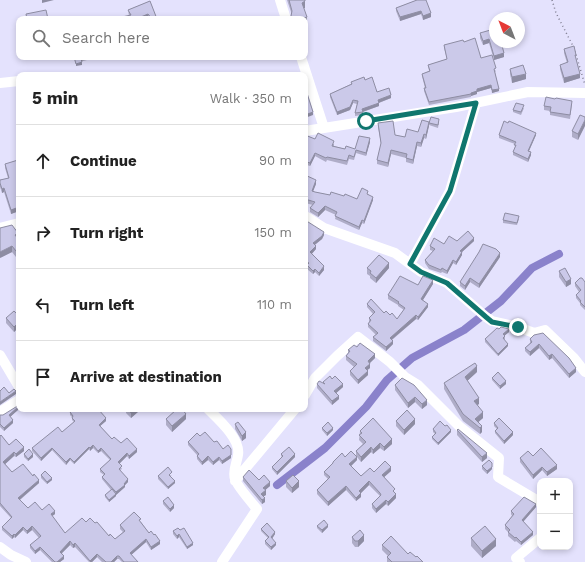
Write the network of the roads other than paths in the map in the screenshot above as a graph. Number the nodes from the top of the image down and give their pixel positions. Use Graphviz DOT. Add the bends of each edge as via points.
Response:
graph roads {
  1 [pos="280,0"];
  2 [pos="285,16"];
  3 [pos="303,60"];
  4 [pos="307,72"];
  5 [pos="308,76"];
  6 [pos="16,81"];
  7 [pos="0,84"];
  8 [pos="585,93"];
  9 [pos="476,103"];
  10 [pos="324,128"];
  11 [pos="308,131"];
  12 [pos="308,218"];
  13 [pos="16,227"];
  14 [pos="0,228"];
  15 [pos="410,264"];
  16 [pos="0,355"];
  17 [pos="585,372"];
  18 [pos="16,382"];
  19 [pos="308,390"];
  20 [pos="16,402"];
  21 [pos="0,412"];
  22 [pos="211,412"];
  23 [pos="292,412"];
  24 [pos="235,481"];
  25 [pos="537,500"];
  26 [pos="537,540"];
  27 [pos="0,547"];
  28 [pos="26,562"];
  29 [pos="222,562"];
  30 [pos="520,562"];
  1 -- 2 [label="street"];
  3 -- 4 [label="street"];
  5 -- 10 [label="street"];
  6 -- 7 [label="street"];
  8 -- 9 [label="street" via="528,92"];
  9 -- 10 [label="street"];
  9 -- 15 [label="street" via="450,191"];
  10 -- 11 [label="street"];
  12 -- 15 [label="street" via="324,228 394,254"];
  13 -- 14 [label="street"];
  15 -- 17 [label="street" via="421,272 447,283 492,322 534,333 545,330"];
  16 -- 18 [label="street"];
  19 -- 25 [label="street" via="315,378 358,337 390,362 404,377 418,385 460,427 500,458 498,477"];
  20 -- 21 [label="street"];
  22 -- 24 [label="street" via="227,428 236,444 239,454 234,472"];
  23 -- 24 [label="street"];
  24 -- 29 [label="street" via="257,509"];
  26 -- 30 [label="street" via="516,558"];
  27 -- 28 [label="street"];
}
